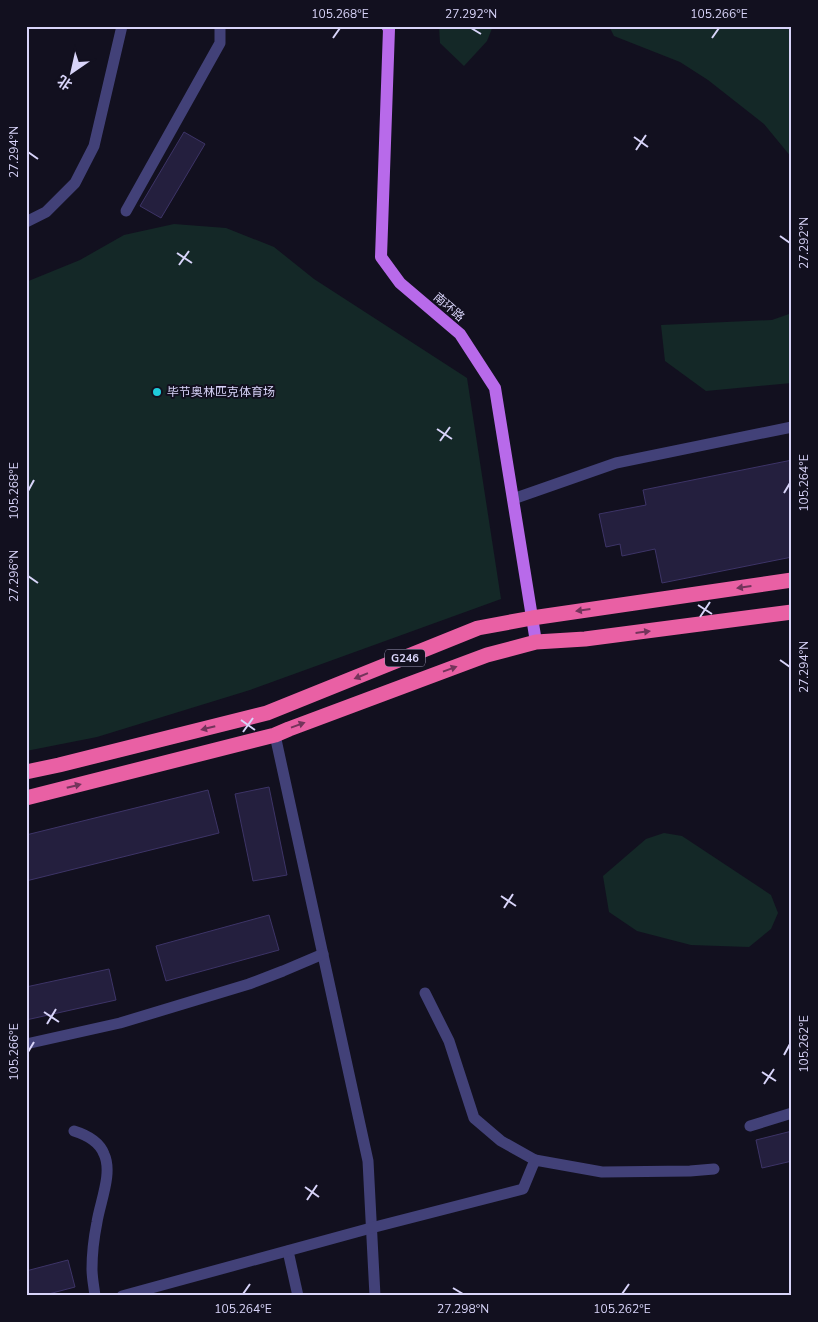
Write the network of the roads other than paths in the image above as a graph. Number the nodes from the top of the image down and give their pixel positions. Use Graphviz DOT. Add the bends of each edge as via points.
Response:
graph roads {
  1 [pos="122,26"];
  2 [pos="220,26"];
  3 [pos="387,26"];
  4 [pos="126,212"];
  5 [pos="26,222"];
  6 [pos="792,428"];
  7 [pos="513,498"];
  8 [pos="792,580"];
  9 [pos="792,612"];
  10 [pos="532,618"];
  11 [pos="536,642"];
  12 [pos="275,735"];
  13 [pos="26,772"];
  14 [pos="26,798"];
  15 [pos="323,954"];
  16 [pos="426,993"];
  17 [pos="26,1044"];
  18 [pos="792,1113"];
  19 [pos="750,1126"];
  20 [pos="74,1131"];
  21 [pos="535,1160"];
  22 [pos="714,1169"];
  23 [pos="371,1228"];
  24 [pos="288,1251"];
  25 [pos="95,1296"];
  26 [pos="122,1296"];
  27 [pos="298,1296"];
  28 [pos="376,1296"];
  1 -- 5 [label="street" via="94,146 75,183 46,212"];
  2 -- 4 [label="street" via="220,43"];
  3 -- 7 [label="main road, 南环路" via="380,257 400,284 460,334 495,388"];
  6 -- 7 [label="street" via="616,464"];
  7 -- 10 [label="main road, 南环路"];
  8 -- 10 [label="highway, G246, one-way"];
  11 -- 9 [label="highway, G246, one-way" via="585,639"];
  10 -- 11 [label="main road, 南环路"];
  10 -- 13 [label="highway, G246, one-way" via="478,628 268,713"];
  12 -- 11 [label="highway, G246, one-way" via="487,655"];
  14 -- 12 [label="highway, G246, one-way"];
  12 -- 15 [label="street"];
  15 -- 17 [label="street" via="222,993 120,1023"];
  15 -- 23 [label="street" via="368,1161"];
  16 -- 21 [label="street" via="449,1041 474,1118 501,1141"];
  18 -- 19 [label="street"];
  20 -- 25 [label="street" via="97,1143 107,1167 92,1269"];
  21 -- 22 [label="street" via="602,1172"];
  21 -- 23 [label="street" via="522,1189"];
  23 -- 24 [label="street"];
  23 -- 28 [label="street"];
  24 -- 26 [label="street"];
  24 -- 27 [label="street"];
}
